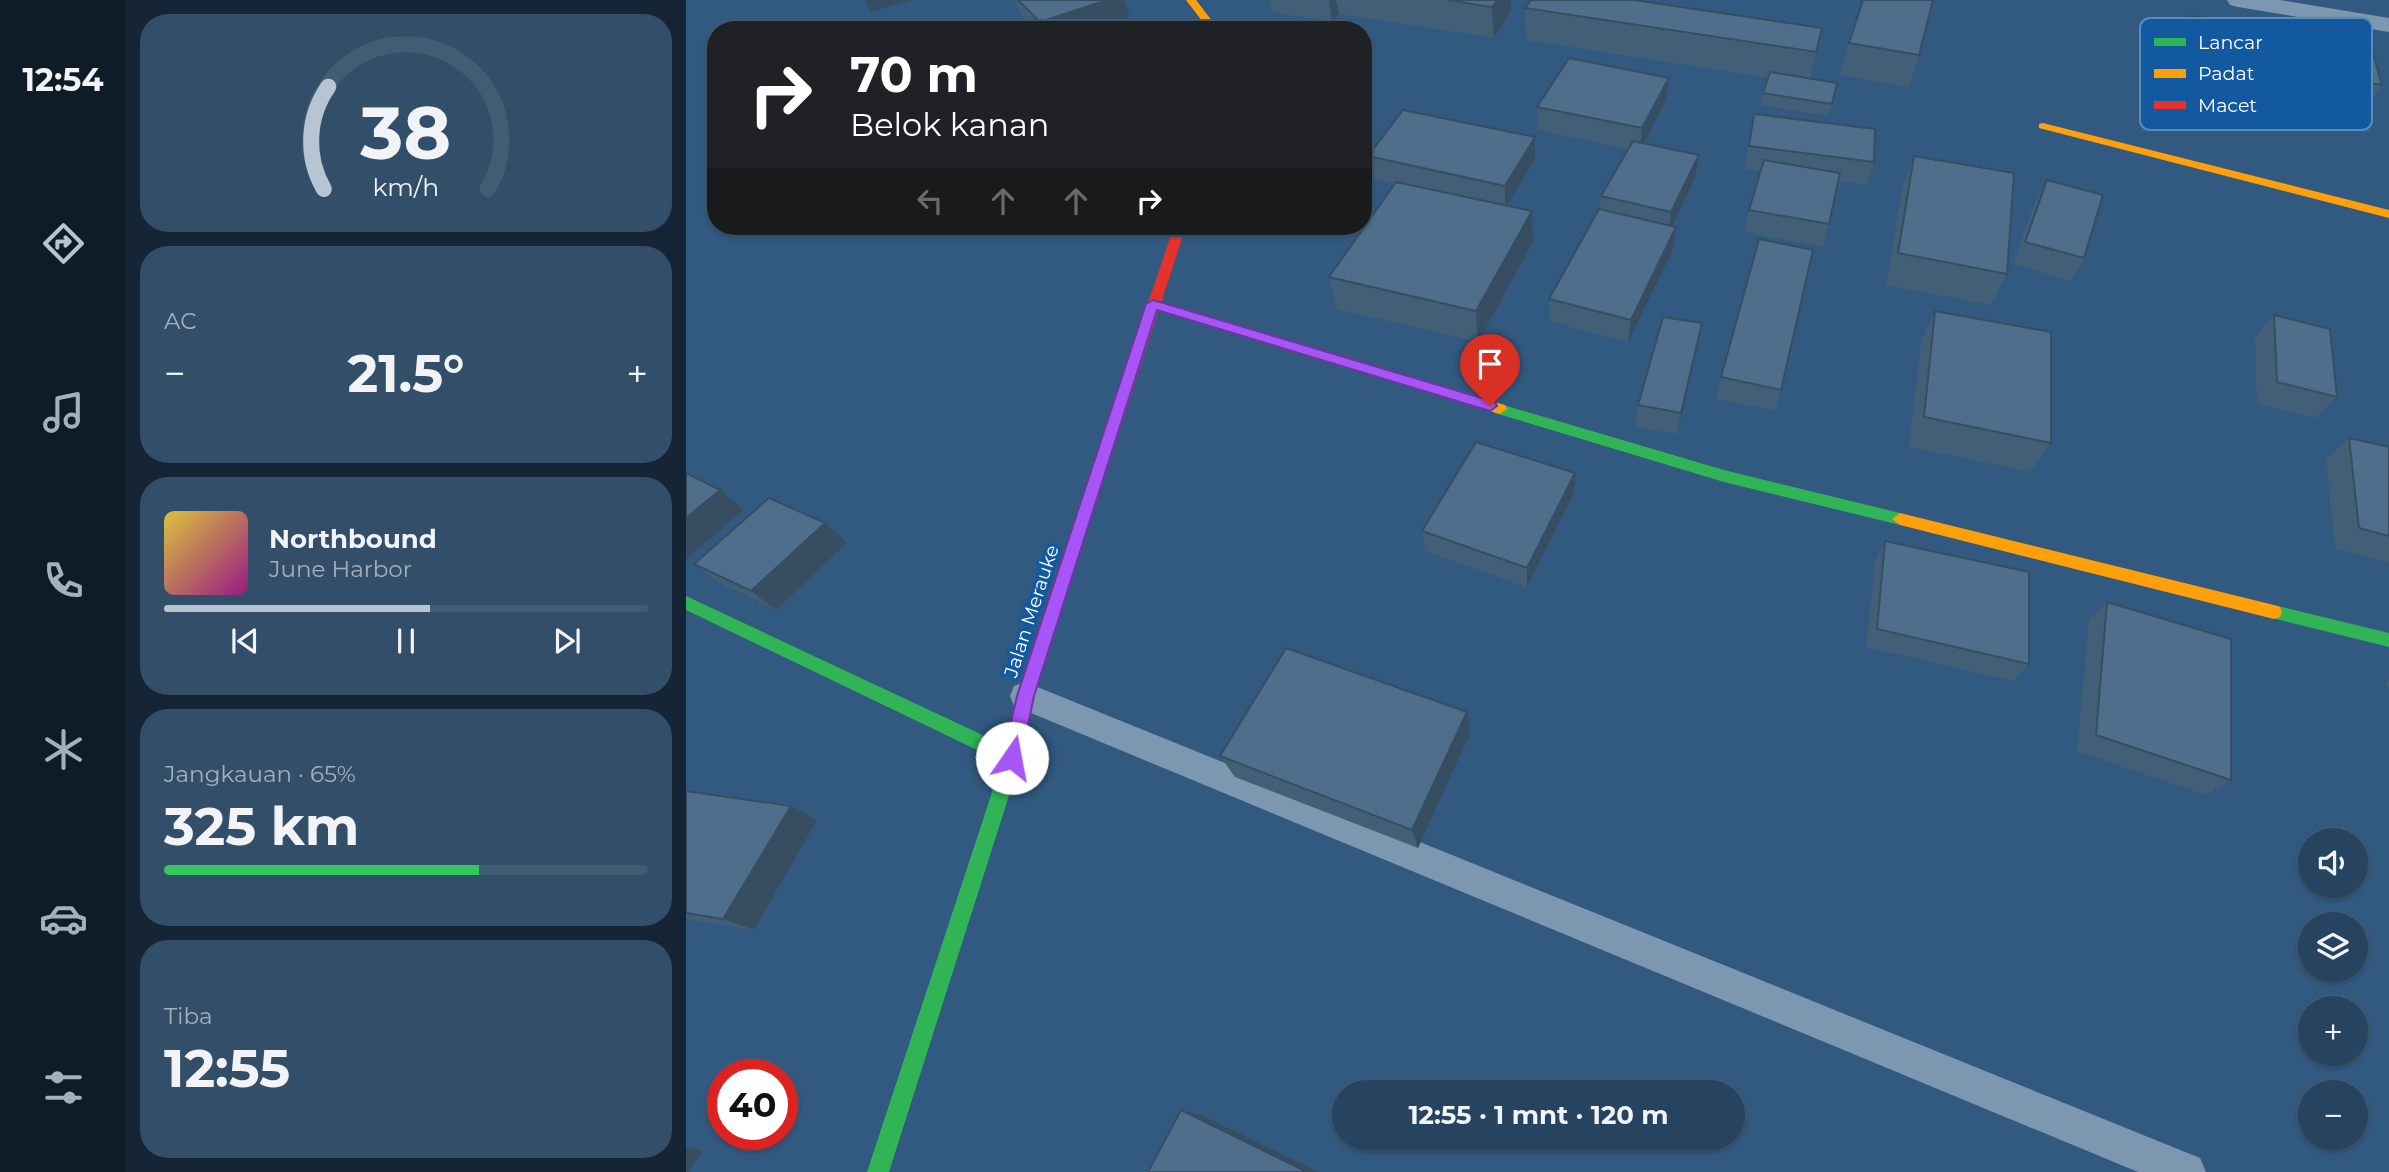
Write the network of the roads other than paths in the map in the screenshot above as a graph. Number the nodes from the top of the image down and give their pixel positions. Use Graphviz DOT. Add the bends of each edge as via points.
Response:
graph roads {
  1 [pos="1191,0"];
  2 [pos="2238,0"];
  3 [pos="2347,18"];
  4 [pos="1207,21"];
  5 [pos="2043,126"];
  6 [pos="2389,214"];
  7 [pos="1177,235"];
  8 [pos="1153,304"];
  9 [pos="686,603"];
  10 [pos="2389,640"];
  11 [pos="1026,696"];
  12 [pos="1012,758"];
  13 [pos="878,1172"];
  14 [pos="2186,1172"];
  1 -- 4 [label="street"];
  2 -- 3 [label="street"];
  5 -- 6 [label="street"];
  7 -- 8 [label="street, Jalan Merauke"];
  8 -- 10 [label="street" via="1724,476"];
  8 -- 11 [label="street, Jalan Merauke"];
  9 -- 12 [label="street"];
  11 -- 12 [label="street, Jalan Merauke"];
  11 -- 14 [label="lane"];
  12 -- 13 [label="street, Jalan Merauke"];
}
